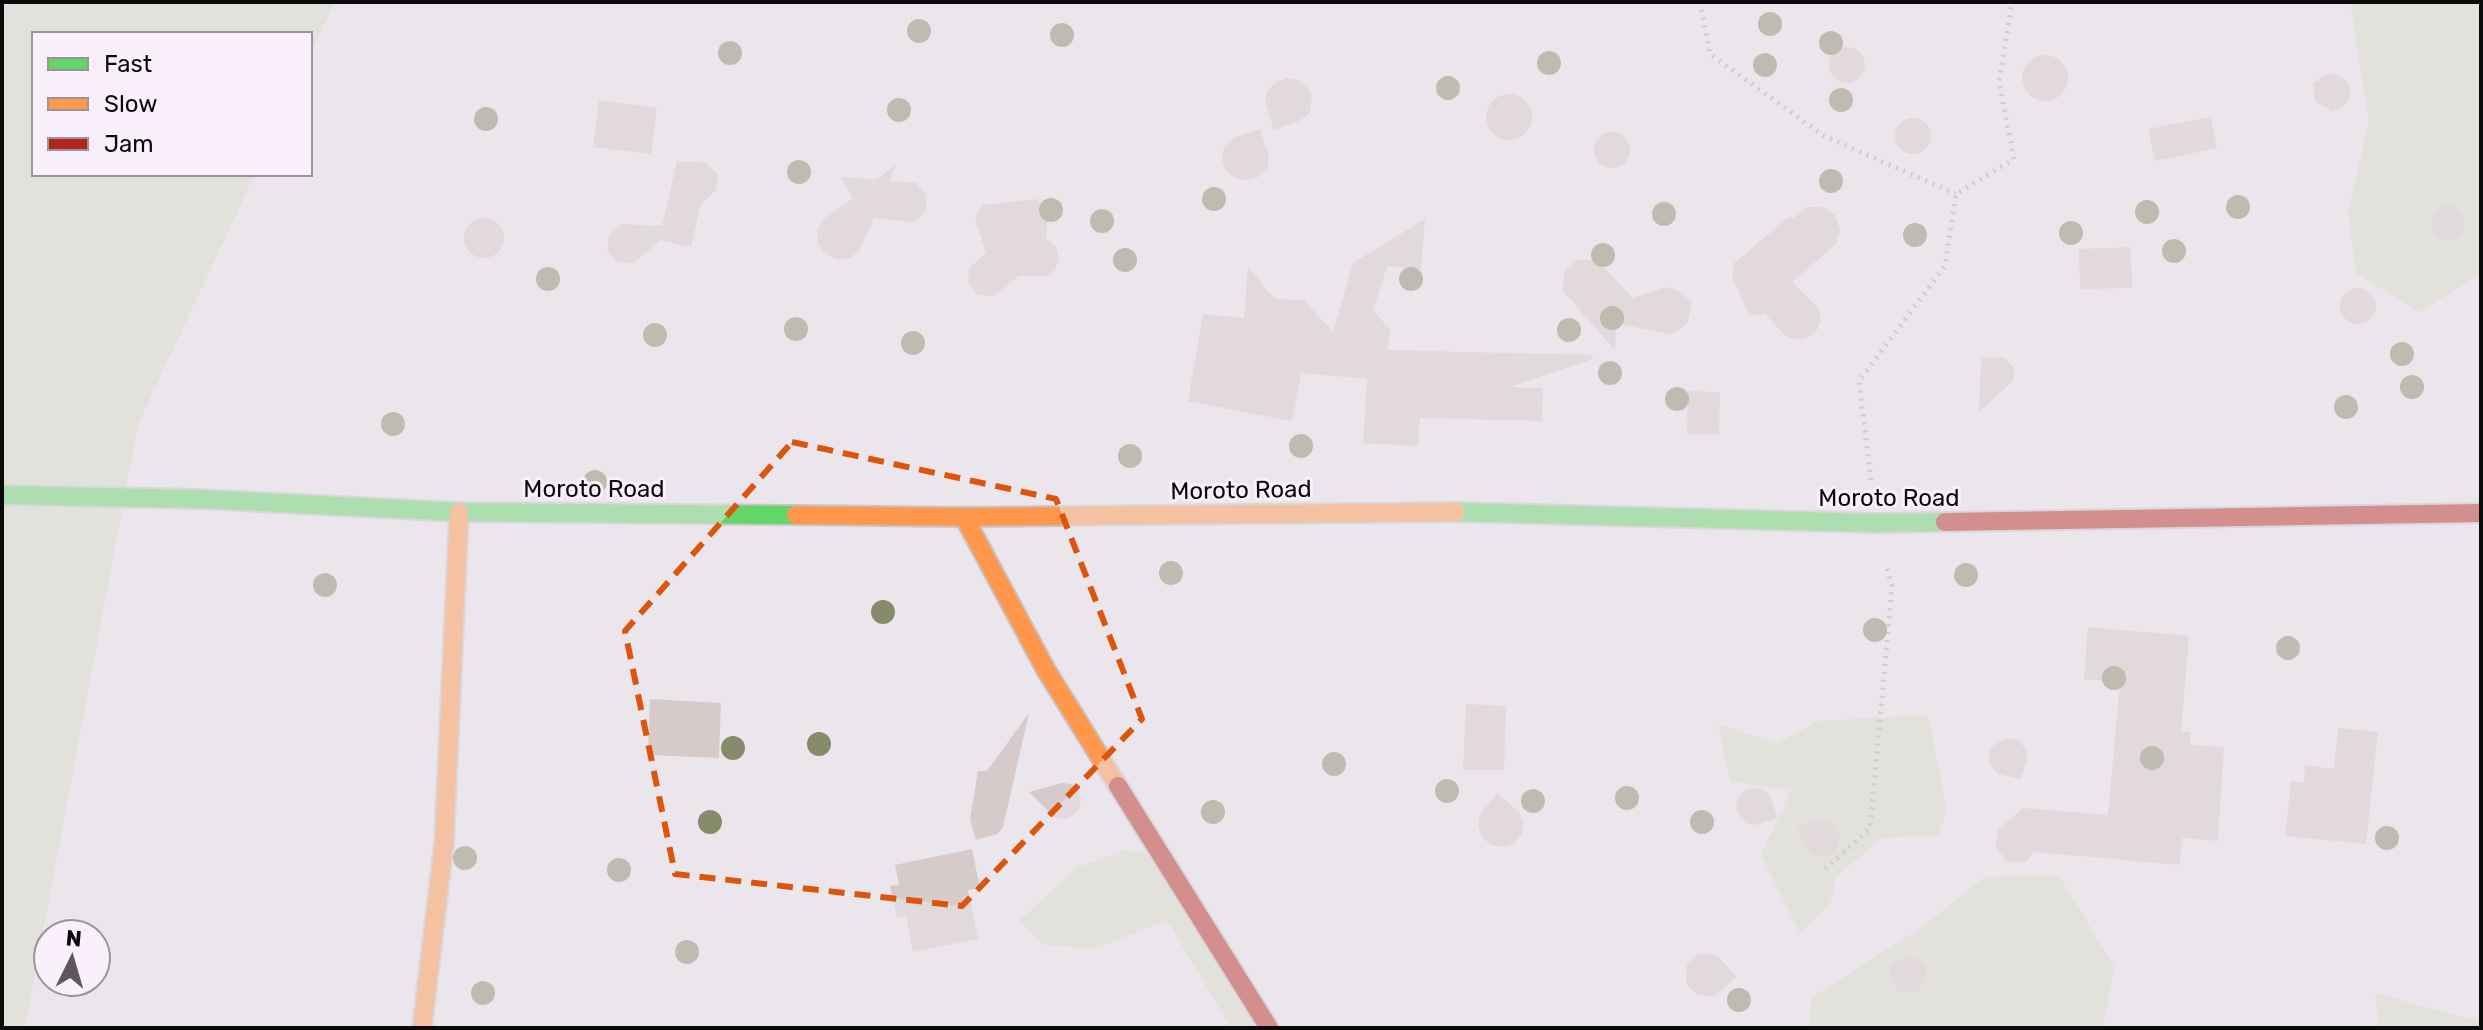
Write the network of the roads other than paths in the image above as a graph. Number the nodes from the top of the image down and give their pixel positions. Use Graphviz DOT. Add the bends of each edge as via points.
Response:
graph roads {
  1 [pos="2,495"];
  2 [pos="459,512"];
  3 [pos="2481,513"];
  4 [pos="964,517"];
  5 [pos="422,1028"];
  6 [pos="1269,1028"];
  1 -- 2 [label="main road, Moroto Road"];
  2 -- 4 [label="main road, Moroto Road"];
  2 -- 5 [label="main road" via="444,843"];
  3 -- 4 [label="main road, Moroto Road" via="1876,523 1491,512"];
  4 -- 6 [label="main road" via="1046,670"];
}
